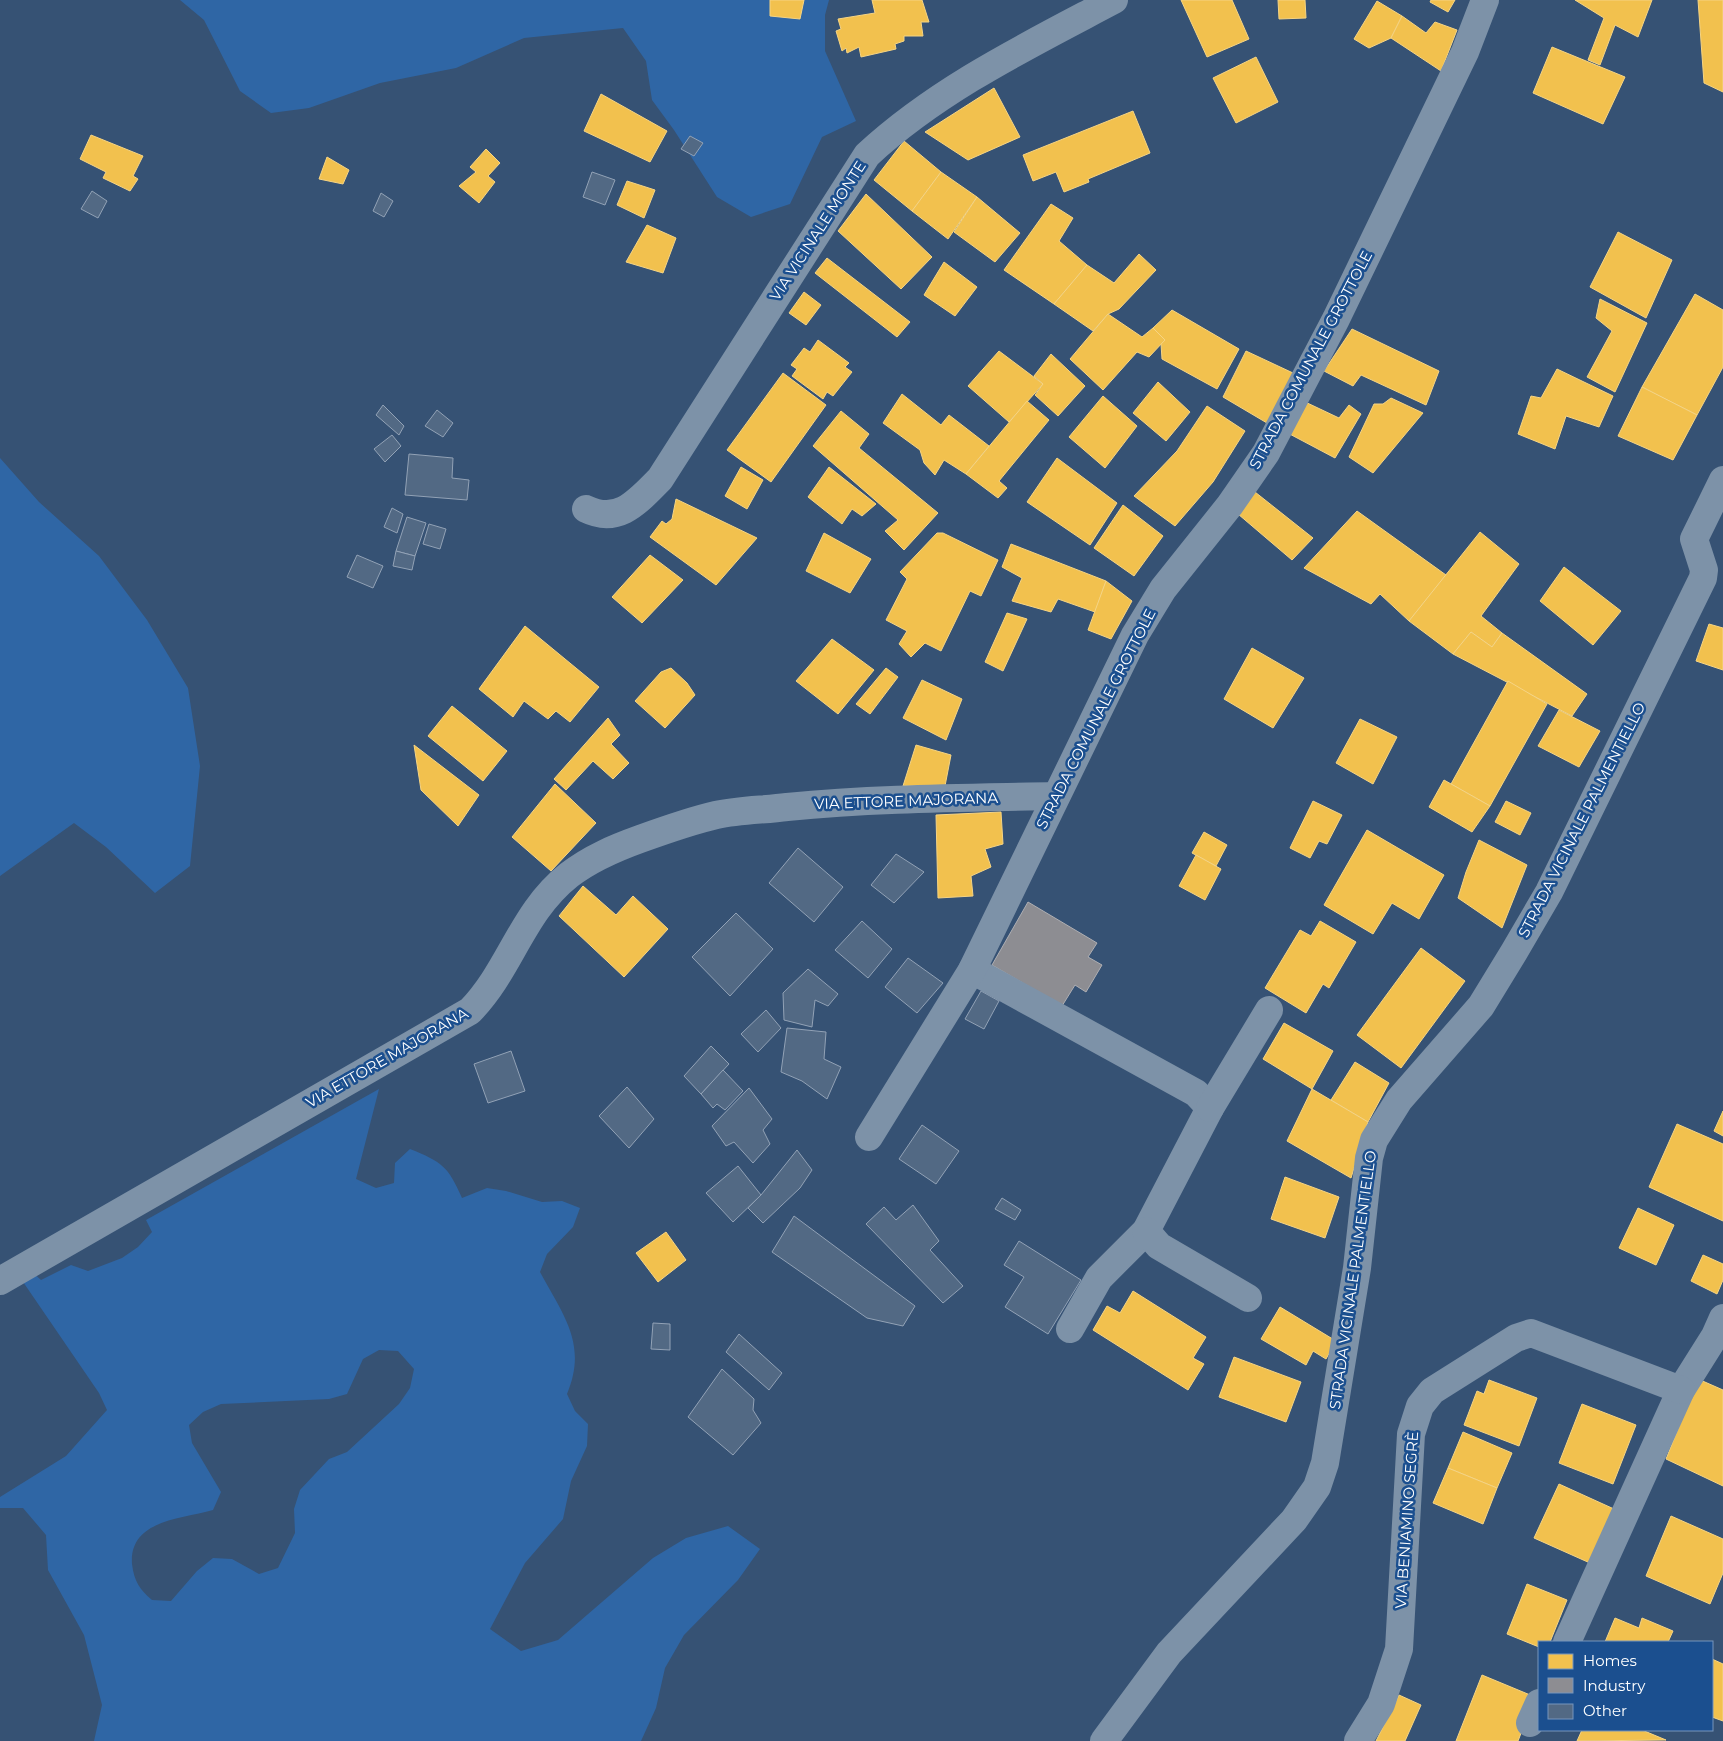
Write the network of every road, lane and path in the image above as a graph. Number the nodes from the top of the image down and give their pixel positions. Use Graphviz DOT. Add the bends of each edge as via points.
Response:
graph roads {
  1 [pos="1114,0"];
  2 [pos="1485,0"];
  3 [pos="1723,480"];
  4 [pos="586,509"];
  5 [pos="1056,796"];
  6 [pos="972,970"];
  7 [pos="1269,1010"];
  8 [pos="1210,1108"];
  9 [pos="869,1137"];
  10 [pos="1146,1231"];
  11 [pos="0,1281"];
  12 [pos="1248,1298"];
  13 [pos="1723,1318"];
  14 [pos="1070,1328"];
  15 [pos="1681,1390"];
  16 [pos="1567,1641"];
  17 [pos="1104,1741"];
  18 [pos="1358,1741"];
  1 -- 4 [label="street, VIA VICINALE MONTE" via="998,63 908,120 867,155 660,478 640,500 620,513 599,515"];
  2 -- 5 [label="street, STRADA COMUNALE GROTTOLE" via="1461,60 1336,319 1266,453 1153,604"];
  3 -- 17 [label="street, STRADA VICINALE PALMENTIELLO" via="1694,539 1704,570 1703,578 1548,892 1481,1006 1399,1100 1374,1140 1366,1178 1356,1278 1325,1463 1317,1487 1294,1520 1169,1653"];
  5 -- 6 [label="street, STRADA COMUNALE GROTTOLE"];
  5 -- 11 [label="street, VIA ETTORE MAJORANA" via="853,800 717,814 672,827 594,858 544,898 521,932 498,976 470,1011"];
  6 -- 8 [label="street" via="1196,1093"];
  6 -- 9 [label="street, STRADA COMUNALE GROTTOLE"];
  7 -- 8 [label="street"];
  8 -- 10 [label="street"];
  10 -- 12 [label="street" via="1159,1246"];
  10 -- 14 [label="street" via="1099,1278"];
  13 -- 15 [label="street"];
  15 -- 16 [label="street"];
  15 -- 18 [label="street, VIA BENIAMINO SEGRÈ" via="1531,1333 1516,1338 1432,1391 1420,1406 1411,1434 1399,1650 1381,1704"];
}
